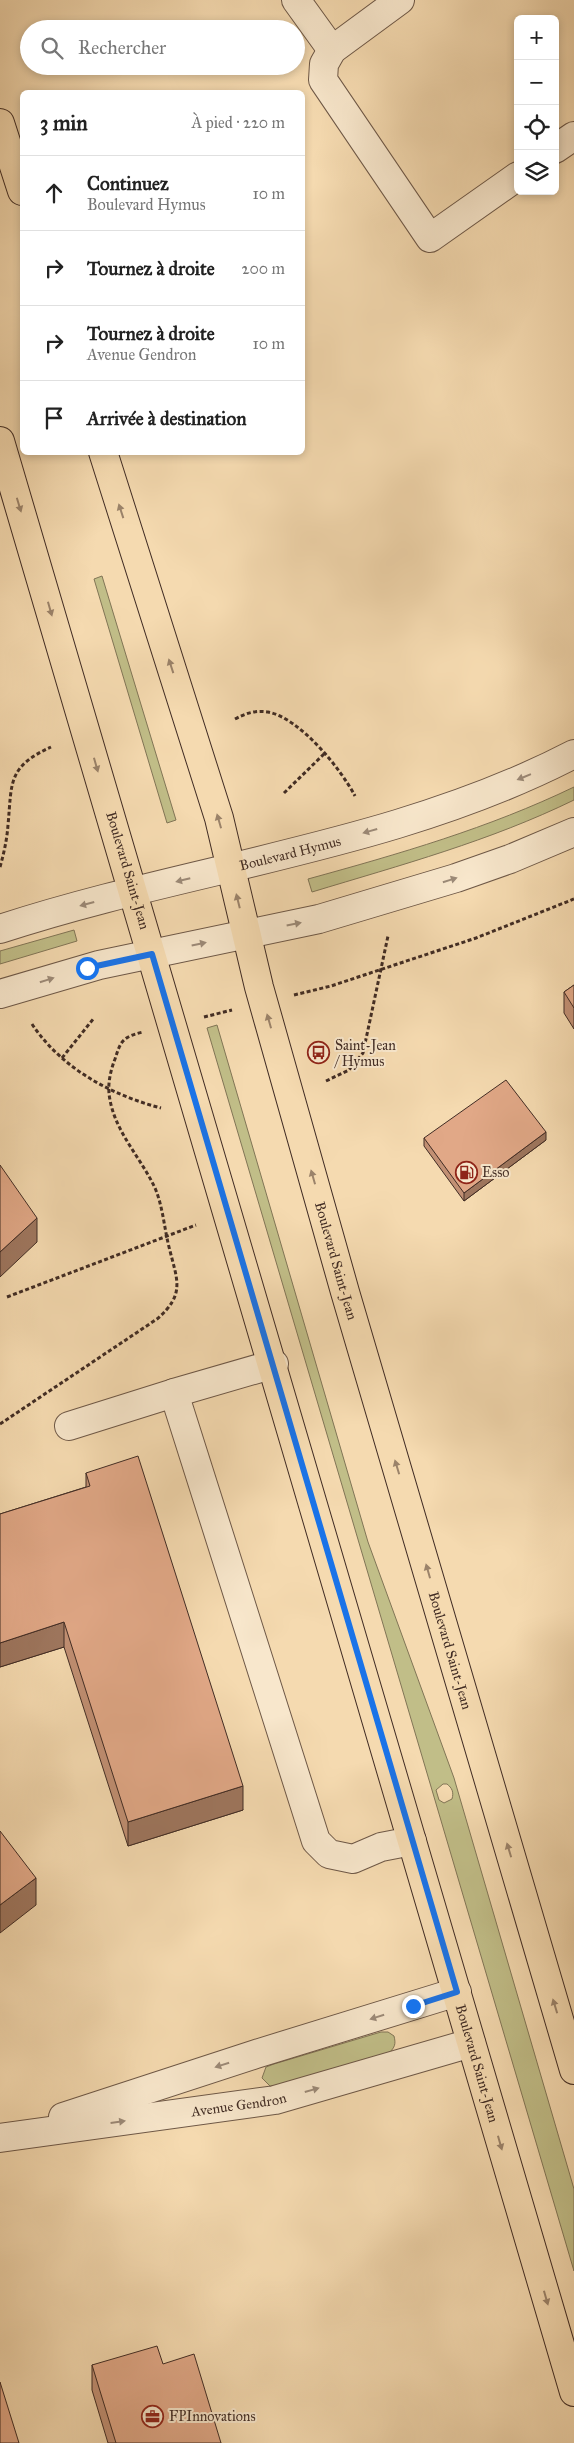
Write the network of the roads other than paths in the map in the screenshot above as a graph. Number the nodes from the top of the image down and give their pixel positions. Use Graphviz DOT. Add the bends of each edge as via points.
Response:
graph roads {
  1 [pos="296,0"];
  2 [pos="400,0"];
  3 [pos="332,50"];
  4 [pos="0,123"];
  5 [pos="574,136"];
  6 [pos="559,147"];
  7 [pos="514,179"];
  8 [pos="20,185"];
  9 [pos="0,441"];
  10 [pos="104,455"];
  11 [pos="574,754"];
  12 [pos="574,832"];
  13 [pos="230,868"];
  14 [pos="134,892"];
  15 [pos="0,929"];
  16 [pos="246,934"];
  17 [pos="152,954"];
  18 [pos="0,994"];
  19 [pos="274,1364"];
  20 [pos="174,1393"];
  21 [pos="69,1426"];
  22 [pos="412,1841"];
  23 [pos="457,1992"];
  24 [pos="570,2040"];
  25 [pos="471,2043"];
  26 [pos="574,2070"];
  27 [pos="0,2138"];
  28 [pos="574,2392"];
  1 -- 3 [label="street"];
  2 -- 3 [label="street"];
  3 -- 7 [label="street" via="324,64 322,80 430,238"];
  4 -- 8 [label="main road"];
  5 -- 6 [label="street"];
  9 -- 14 [label="main road, Boulevard Saint-Jean, one-way"];
  13 -- 10 [label="main road, Boulevard Saint-Jean, one-way" via="218,818"];
  11 -- 13 [label="street, Boulevard Hymus, one-way" via="528,776 431,812"];
  16 -- 12 [label="street, one-way" via="319,919 395,897 510,859"];
  13 -- 14 [label="street, Boulevard Hymus, one-way"];
  16 -- 13 [label="main road, Boulevard Saint-Jean, one-way"];
  14 -- 15 [label="street, Boulevard Hymus, one-way"];
  14 -- 17 [label="main road, Boulevard Saint-Jean"];
  17 -- 16 [label="street, one-way"];
  24 -- 16 [label="main road, Boulevard Saint-Jean, one-way" via="346,1292"];
  18 -- 17 [label="street, one-way" via="99,965"];
  17 -- 19 [label="main road, Boulevard Saint-Jean"];
  19 -- 20 [label="street"];
  19 -- 22 [label="main road, Boulevard Saint-Jean"];
  20 -- 21 [label="street"];
  20 -- 22 [label="street" via="316,1841 330,1854 353,1859 380,1847"];
  22 -- 23 [label="main road, Boulevard Saint-Jean"];
  23 -- 25 [label="main road, Boulevard Saint-Jean"];
  23 -- 27 [label="street, Avenue Gendron, one-way"];
  24 -- 26 [label="main road, Boulevard Saint-Jean"];
  27 -- 25 [label="street, Avenue Gendron, one-way" via="275,2100"];
  25 -- 28 [label="main road, Boulevard Saint-Jean, one-way"];
}
